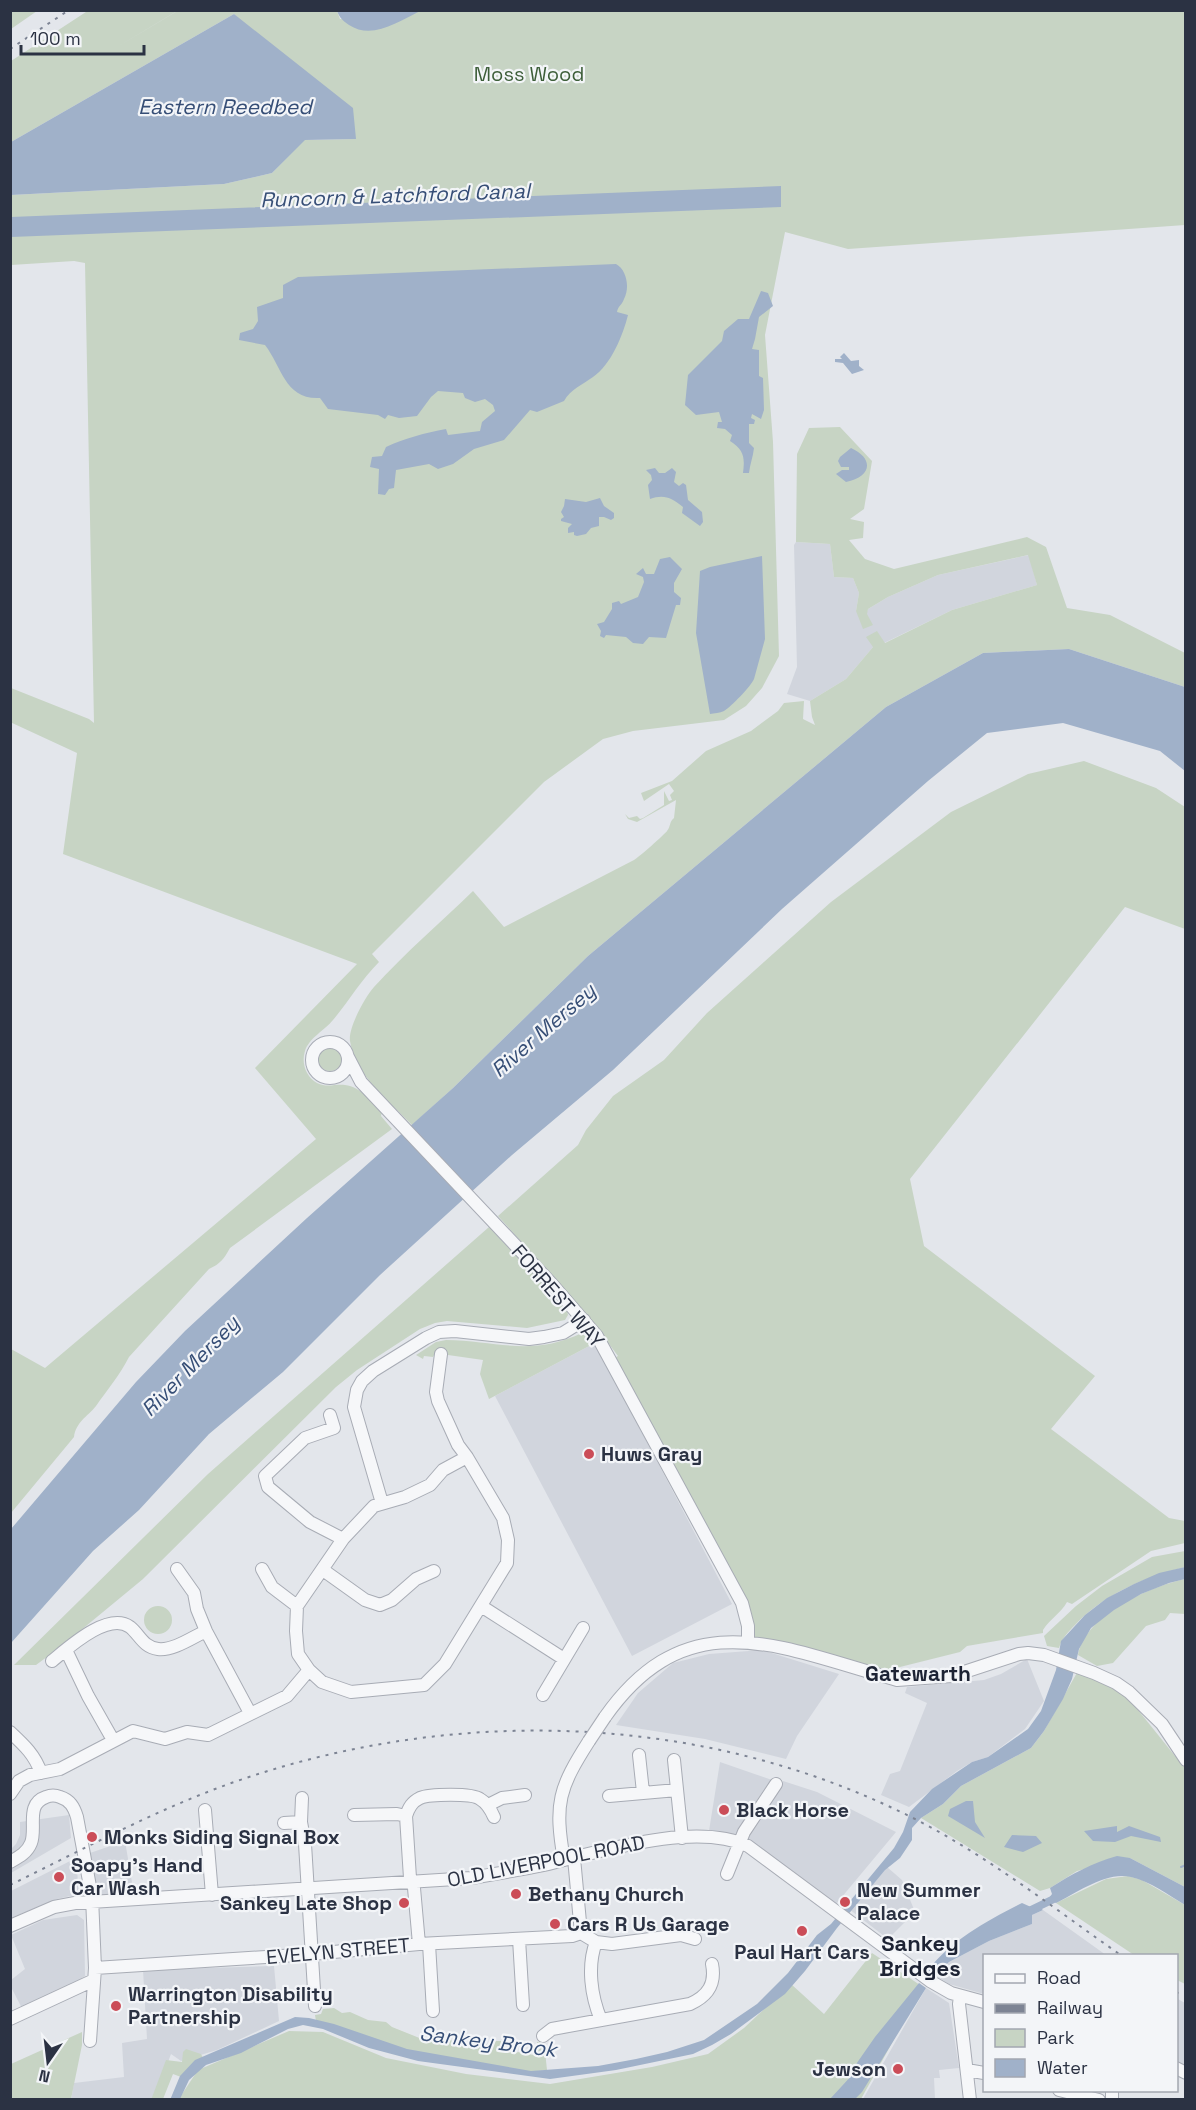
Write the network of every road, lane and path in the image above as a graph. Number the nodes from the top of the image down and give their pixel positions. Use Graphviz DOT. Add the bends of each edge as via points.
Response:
graph roads {
  1 [pos="348,1057"];
  2 [pos="335,1078"];
  3 [pos="360,1082"];
  4 [pos="584,1320"];
  5 [pos="427,1362"];
  6 [pos="332,1422"];
  7 [pos="467,1458"];
  8 [pos="382,1503"];
  9 [pos="343,1539"];
  10 [pos="177,1569"];
  11 [pos="262,1569"];
  12 [pos="323,1570"];
  13 [pos="434,1571"];
  14 [pos="297,1606"];
  15 [pos="481,1606"];
  16 [pos="583,1628"];
  17 [pos="206,1630"];
  18 [pos="748,1642"];
  19 [pos="66,1650"];
  20 [pos="564,1659"];
  21 [pos="52,1661"];
  22 [pos="309,1670"];
  23 [pos="543,1695"];
  24 [pos="250,1713"];
  25 [pos="10,1732"];
  26 [pos="113,1740"];
  27 [pos="639,1755"];
  28 [pos="674,1760"];
  29 [pos="1185,1760"];
  30 [pos="41,1773"];
  31 [pos="776,1784"];
  32 [pos="677,1790"];
  33 [pos="643,1792"];
  34 [pos="10,1794"];
  35 [pos="525,1795"];
  36 [pos="609,1796"];
  37 [pos="302,1798"];
  38 [pos="488,1805"];
  39 [pos="205,1810"];
  40 [pos="354,1815"];
  41 [pos="406,1816"];
  42 [pos="494,1817"];
  43 [pos="301,1822"];
  44 [pos="284,1823"];
  45 [pos="682,1838"];
  46 [pos="741,1843"];
  47 [pos="569,1859"];
  48 [pos="10,1862"];
  49 [pos="726,1874"];
  50 [pos="412,1883"];
  51 [pos="308,1889"];
  52 [pos="212,1894"];
  53 [pos="92,1902"];
  54 [pos="10,1926"];
  55 [pos="581,1933"];
  56 [pos="695,1939"];
  57 [pos="519,1940"];
  58 [pos="596,1942"];
  59 [pos="424,1944"];
  60 [pos="312,1954"];
  61 [pos="718,1970"];
  62 [pos="95,1974"];
  63 [pos="960,1996"];
  64 [pos="983,2002"];
  65 [pos="523,2005"];
  66 [pos="315,2006"];
  67 [pos="433,2011"];
  68 [pos="10,2019"];
  69 [pos="601,2020"];
  70 [pos="543,2036"];
  71 [pos="90,2041"];
  72 [pos="967,2070"];
  73 [pos="983,2073"];
  74 [pos="1064,2092"];
  75 [pos="970,2100"];
  76 [pos="1099,2100"];
  1 -- 2 [label="street" via="347,1067"];
  1 -- 2 [label="street" via="343,1047 333,1041 322,1042 314,1050 311,1060 315,1071"];
  1 -- 3 [label="street, FORREST WAY"];
  2 -- 3 [label="street"];
  3 -- 4 [label="street, FORREST WAY"];
  4 -- 8 [label="street" via="563,1333 529,1339 439,1332 373,1371 357,1390 354,1407"];
  4 -- 18 [label="street, FORREST WAY" via="609,1356 742,1603"];
  5 -- 7 [label="street" via="441,1359 438,1401"];
  6 -- 9 [label="street" via="305,1438 265,1476 268,1487 310,1522"];
  7 -- 8 [label="street" via="443,1470 430,1485"];
  7 -- 15 [label="street" via="502,1518 508,1540 507,1563"];
  8 -- 9 [label="street" via="374,1506"];
  9 -- 12 [label="street"];
  10 -- 17 [label="street" via="194,1593"];
  11 -- 14 [label="street" via="272,1587"];
  12 -- 13 [label="street" via="365,1600 380,1605"];
  12 -- 14 [label="street"];
  14 -- 22 [label="street" via="298,1654"];
  15 -- 20 [label="street"];
  15 -- 22 [label="street" via="445,1664 424,1685 351,1692 322,1682"];
  16 -- 20 [label="street"];
  17 -- 19 [label="street" via="167,1649 158,1649 147,1645 129,1626 118,1623 102,1626"];
  17 -- 24 [label="street"];
  18 -- 29 [label="street" via="780,1647 897,1680 952,1676 1028,1653 1044,1655 1116,1683 1162,1724"];
  18 -- 47 [label="street, bridge" via="693,1648 661,1662 629,1686 569,1773 560,1799 559,1826"];
  19 -- 21 [label="street"];
  19 -- 26 [label="street"];
  20 -- 23 [label="street"];
  22 -- 24 [label="street" via="287,1696"];
  24 -- 26 [label="street" via="208,1735 188,1732 165,1739 133,1731"];
  25 -- 30 [label="street" via="28,1749"];
  26 -- 30 [label="street" via="60,1769"];
  27 -- 33 [label="street"];
  28 -- 32 [label="street"];
  30 -- 34 [label="street" via="19,1781"];
  31 -- 46 [label="street" via="744,1832"];
  32 -- 33 [label="street"];
  32 -- 45 [label="street"];
  33 -- 36 [label="street"];
  35 -- 38 [label="street" via="502,1798"];
  37 -- 43 [label="street"];
  38 -- 41 [label="street" via="479,1797 422,1797 410,1805"];
  38 -- 42 [label="street"];
  39 -- 52 [label="street" via="211,1825"];
  40 -- 41 [label="street"];
  41 -- 50 [label="street"];
  43 -- 44 [label="street"];
  43 -- 51 [label="street"];
  45 -- 46 [label="street, OLD LIVERPOOL ROAD"];
  45 -- 47 [label="street, OLD LIVERPOOL ROAD"];
  46 -- 49 [label="street"];
  46 -- 63 [label="street, OLD LIVERPOOL ROAD" via="927,1979"];
  47 -- 50 [label="street, OLD LIVERPOOL ROAD" via="471,1878"];
  47 -- 55 [label="street"];
  48 -- 53 [label="street" via="23,1855 30,1845 34,1810 41,1799 53,1795 67,1800 77,1817"];
  50 -- 51 [label="street, OLD LIVERPOOL ROAD"];
  50 -- 59 [label="street"];
  51 -- 52 [label="street, OLD LIVERPOOL ROAD"];
  51 -- 60 [label="street"];
  52 -- 53 [label="street, OLD LIVERPOOL ROAD"];
  53 -- 54 [label="street, OLD LIVERPOOL ROAD" via="54,1907"];
  53 -- 62 [label="street"];
  55 -- 57 [label="street, EVELYN STREET"];
  55 -- 58 [label="street"];
  56 -- 58 [label="street" via="681,1935 672,1942"];
  57 -- 59 [label="street, EVELYN STREET"];
  57 -- 65 [label="street"];
  58 -- 69 [label="street" via="591,1959 594,2000"];
  59 -- 60 [label="street, EVELYN STREET"];
  59 -- 67 [label="street"];
  60 -- 62 [label="street, EVELYN STREET"];
  60 -- 66 [label="street"];
  61 -- 69 [label="street" via="708,1992 690,2004"];
  62 -- 68 [label="street"];
  62 -- 71 [label="street"];
  63 -- 64 [label="street, OLD LIVERPOOL ROAD"];
  63 -- 72 [label="street"];
  69 -- 70 [label="street" via="552,2029"];
  72 -- 73 [label="street"];
  72 -- 75 [label="street"];
  74 -- 76 [label="street"];
}
